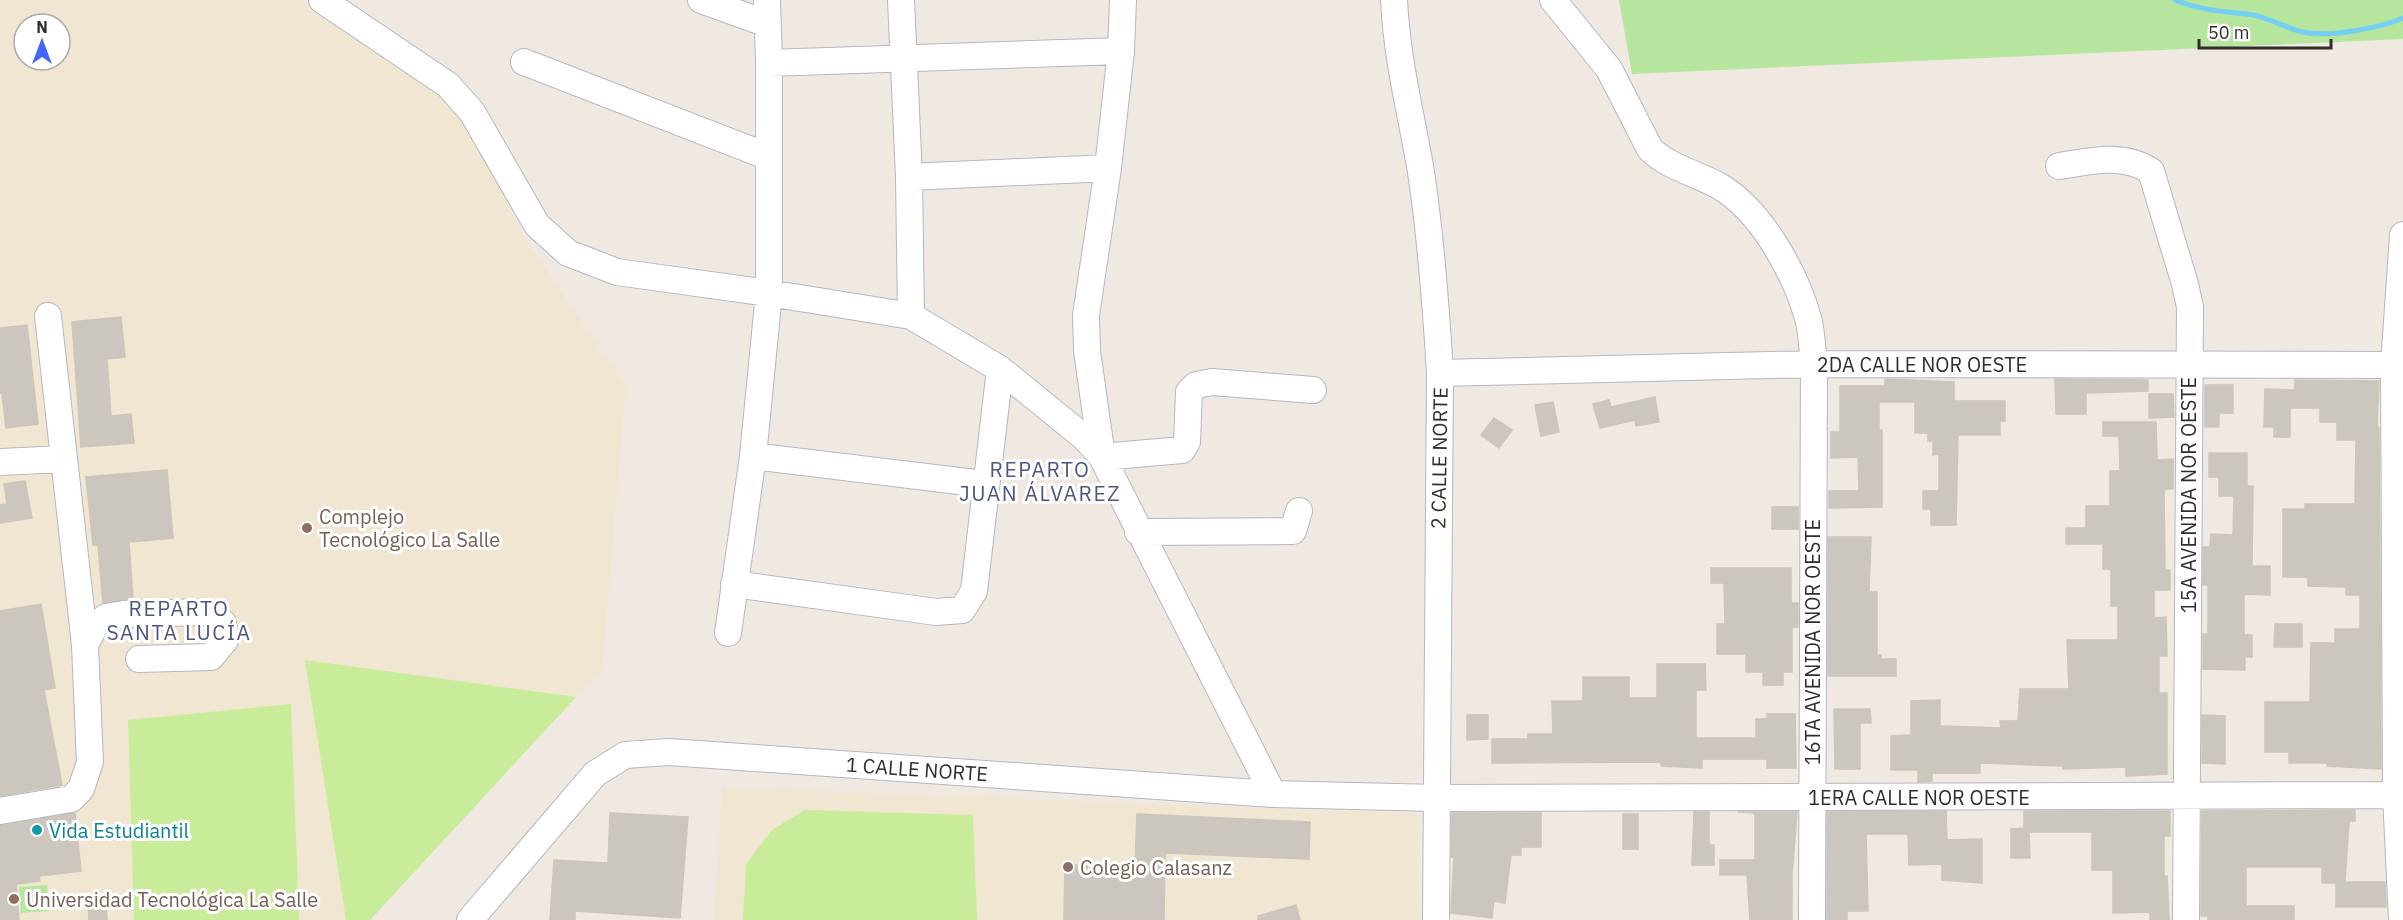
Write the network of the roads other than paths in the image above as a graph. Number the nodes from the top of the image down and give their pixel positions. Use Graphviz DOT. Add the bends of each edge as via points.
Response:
graph roads {
  1 [pos="322,0"];
  2 [pos="701,0"];
  3 [pos="901,0"];
  4 [pos="1123,0"];
  5 [pos="1394,0"];
  6 [pos="1553,0"];
  7 [pos="767,12"];
  8 [pos="1121,51"];
  9 [pos="904,59"];
  10 [pos="524,62"];
  11 [pos="769,63"];
  12 [pos="769,157"];
  13 [pos="2059,166"];
  14 [pos="1108,168"];
  15 [pos="909,177"];
  16 [pos="2403,235"];
  17 [pos="769,293"];
  18 [pos="48,316"];
  19 [pos="910,316"];
  20 [pos="1814,364"];
  21 [pos="2188,364"];
  22 [pos="2398,365"];
  23 [pos="1000,369"];
  24 [pos="1440,373"];
  25 [pos="1313,390"];
  26 [pos="753,456"];
  27 [pos="1102,458"];
  28 [pos="64,459"];
  29 [pos="0,462"];
  30 [pos="984,484"];
  31 [pos="1299,511"];
  32 [pos="1138,531"];
  33 [pos="734,584"];
  34 [pos="728,633"];
  35 [pos="85,645"];
  36 [pos="139,659"];
  37 [pos="1273,794"];
  38 [pos="2399,795"];
  39 [pos="2188,796"];
  40 [pos="1436,798"];
  41 [pos="1811,798"];
  42 [pos="0,811"];
  43 [pos="470,920"];
  44 [pos="1436,920"];
  45 [pos="1812,920"];
  46 [pos="2186,920"];
  47 [pos="2402,920"];
  1 -- 17 [label="street" via="448,85 472,112 537,225 568,253 617,272"];
  2 -- 7 [label="street"];
  3 -- 9 [label="street"];
  4 -- 8 [label="street"];
  5 -- 24 [label="street, 2 CALLE NORTE" via="1396,46 1421,172"];
  6 -- 20 [label="street, 16TA AVENIDA NOR OESTE" via="1608,69 1650,149 1659,158 1720,186 1753,212 1785,263 1808,318"];
  7 -- 11 [label="street"];
  8 -- 9 [label="street"];
  8 -- 14 [label="street"];
  9 -- 11 [label="street"];
  9 -- 15 [label="street"];
  10 -- 12 [label="street"];
  11 -- 12 [label="street"];
  12 -- 17 [label="street"];
  13 -- 21 [label="street, 15A AVENIDA NOR OESTE" via="2125,159 2151,171 2186,284 2190,307"];
  14 -- 15 [label="street"];
  14 -- 27 [label="street" via="1086,315 1087,351"];
  15 -- 19 [label="street"];
  16 -- 22 [label="street"];
  17 -- 19 [label="street"];
  17 -- 26 [label="street"];
  18 -- 28 [label="street"];
  19 -- 23 [label="street"];
  20 -- 21 [label="street, 2DA CALLE NOR OESTE"];
  20 -- 24 [label="street, 2DA CALLE NOR OESTE"];
  20 -- 41 [label="street, 16TA AVENIDA NOR OESTE"];
  21 -- 22 [label="street, 2DA CALLE NOR OESTE"];
  21 -- 39 [label="street, 15A AVENIDA NOR OESTE"];
  22 -- 38 [label="street"];
  23 -- 27 [label="street" via="1085,438"];
  23 -- 30 [label="street"];
  24 -- 40 [label="street, 2 CALLE NORTE"];
  25 -- 27 [label="street" via="1212,382 1196,385 1189,392 1187,442 1182,450"];
  26 -- 30 [label="street"];
  26 -- 33 [label="street"];
  27 -- 32 [label="street"];
  28 -- 29 [label="street"];
  28 -- 35 [label="street"];
  30 -- 33 [label="street" via="974,591 962,610 936,612"];
  31 -- 32 [label="street" via="1293,531"];
  32 -- 37 [label="street"];
  33 -- 34 [label="street"];
  35 -- 36 [label="street" via="95,626 106,617 123,614 208,612 223,623 225,640 211,657"];
  35 -- 42 [label="street" via="90,762 81,789 71,799"];
  37 -- 40 [label="street, 1 CALLE NORTE"];
  37 -- 43 [label="street, 1 CALLE NORTE" via="669,752 625,755 595,774"];
  38 -- 39 [label="street, 1ERA CALLE NOR OESTE"];
  38 -- 47 [label="street"];
  39 -- 41 [label="street, 1ERA CALLE NOR OESTE"];
  39 -- 46 [label="street, 15A AVENIDA NOR OESTE"];
  40 -- 41 [label="street, 1ERA CALLE NOR OESTE"];
  40 -- 44 [label="street, 2 CALLE NORTE"];
  41 -- 45 [label="street, 16TA AVENIDA NOR OESTE"];
}
